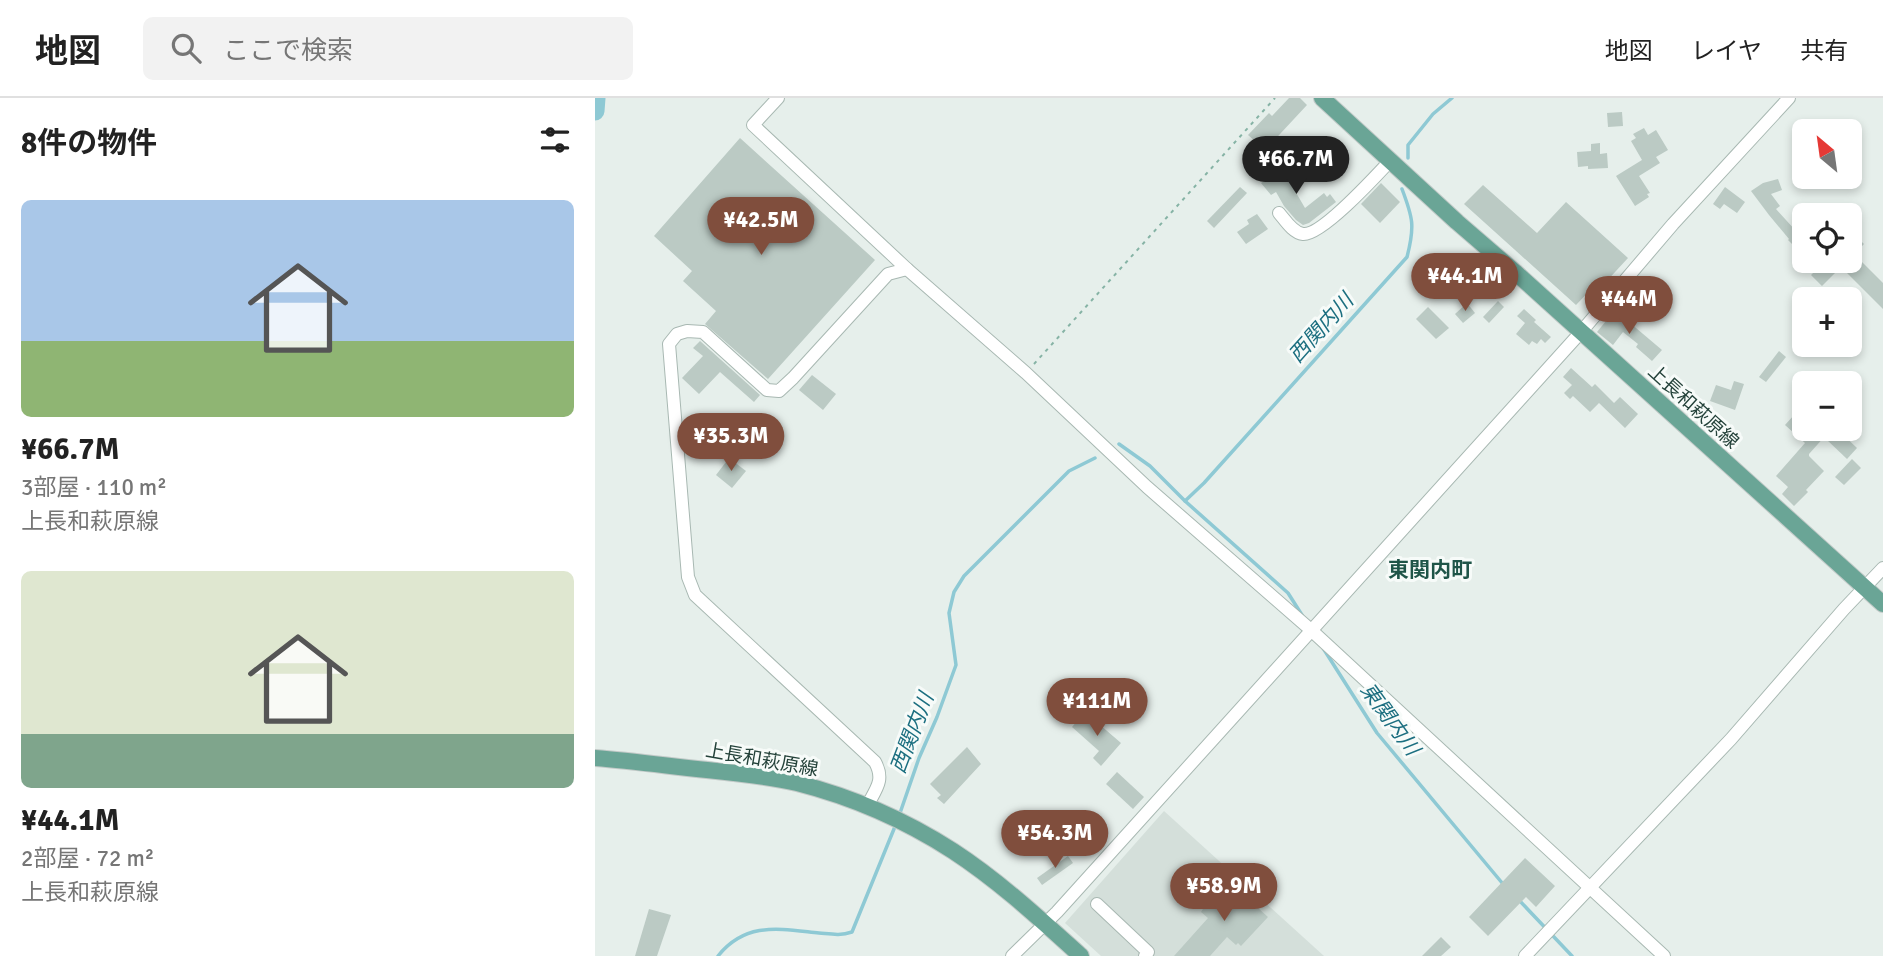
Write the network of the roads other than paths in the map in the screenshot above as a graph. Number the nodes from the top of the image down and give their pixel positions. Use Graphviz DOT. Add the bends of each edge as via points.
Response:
graph roads {
  1 [pos="778,98"];
  2 [pos="1322,98"];
  3 [pos="1789,98"];
  4 [pos="1390,161"];
  5 [pos="1279,213"];
  6 [pos="907,269"];
  7 [pos="1581,332"];
  8 [pos="1883,568"];
  9 [pos="1865,587"];
  10 [pos="1883,604"];
  11 [pos="1311,631"];
  12 [pos="595,758"];
  13 [pos="867,806"];
  14 [pos="1591,887"];
  15 [pos="1097,904"];
  16 [pos="1045,924"];
  17 [pos="1012,956"];
  18 [pos="1081,956"];
  19 [pos="1145,956"];
  20 [pos="1525,956"];
  21 [pos="1664,956"];
  1 -- 6 [label="street" via="753,125"];
  2 -- 4 [label="main road, 上長和萩原線"];
  3 -- 7 [label="street"];
  4 -- 5 [label="street" via="1314,232 1295,231"];
  4 -- 7 [label="main road, 上長和萩原線"];
  6 -- 11 [label="street"];
  6 -- 13 [label="street" via="888,274 779,391 767,390 702,332 677,334 670,344 688,577 695,596 874,762 880,780"];
  7 -- 9 [label="main road, 上長和萩原線"];
  7 -- 11 [label="street"];
  8 -- 9 [label="street"];
  9 -- 10 [label="main road, 上長和萩原線"];
  9 -- 14 [label="street" via="1731,739"];
  11 -- 14 [label="street"];
  11 -- 16 [label="street"];
  12 -- 13 [label="main road, 上長和萩原線" via="754,775"];
  13 -- 16 [label="main road, 上長和萩原線" via="952,850"];
  14 -- 20 [label="street"];
  14 -- 21 [label="street"];
  15 -- 19 [label="street" via="1148,952"];
  16 -- 17 [label="street"];
  16 -- 18 [label="main road, 上長和萩原線"];
}
